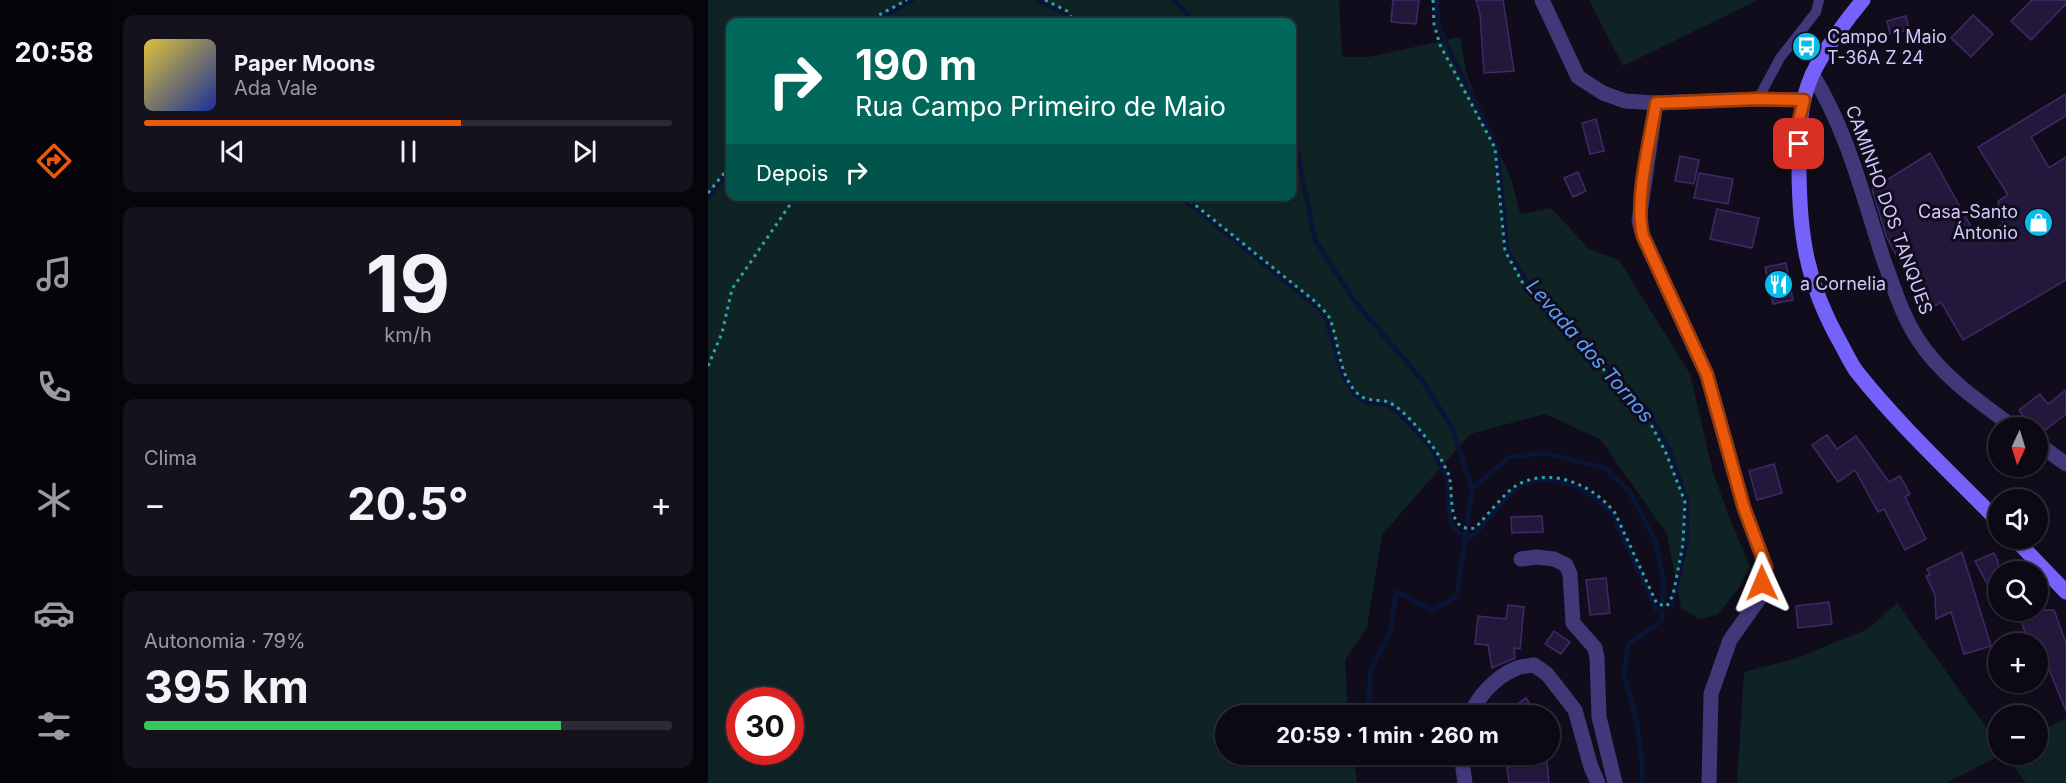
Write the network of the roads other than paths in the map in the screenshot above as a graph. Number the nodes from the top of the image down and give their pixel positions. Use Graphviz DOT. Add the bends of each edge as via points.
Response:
graph roads {
  1 [pos="1542,0"];
  2 [pos="1820,0"];
  3 [pos="1863,0"];
  4 [pos="1812,74"];
  5 [pos="1758,99"];
  6 [pos="1804,100"];
  7 [pos="1656,103"];
  8 [pos="2000,417"];
  9 [pos="2048,451"];
  10 [pos="2066,464"];
  11 [pos="1988,511"];
  12 [pos="2025,549"];
  13 [pos="1521,559"];
  14 [pos="2066,592"];
  15 [pos="1474,705"];
  16 [pos="1463,765"];
  17 [pos="1465,783"];
  18 [pos="1598,783"];
  19 [pos="1615,783"];
  20 [pos="1709,783"];
  1 -- 7 [label="street" via="1578,77 1625,101"];
  2 -- 5 [label="lane" via="1816,12 1780,58"];
  3 -- 4 [label="main road"];
  4 -- 6 [label="main road"];
  4 -- 8 [label="street, CAMINHO DOS TANQUES" via="1839,126 1899,306 1917,339 1942,370"];
  5 -- 6 [label="street"];
  5 -- 7 [label="street"];
  6 -- 11 [label="main road" via="1798,124 1799,205 1810,271 1825,313 1856,370"];
  7 -- 20 [label="street" via="1639,221 1707,375 1744,508 1766,567 1759,599 1730,640 1711,694"];
  9 -- 10 [label="street"];
  12 -- 14 [label="main road"];
  13 -- 19 [label="street" via="1554,559 1566,565 1570,573 1574,623 1595,648 1599,717"];
  15 -- 18 [label="street" via="1497,680 1515,668 1533,665 1547,674 1575,710"];
  16 -- 17 [label="street"];
}
